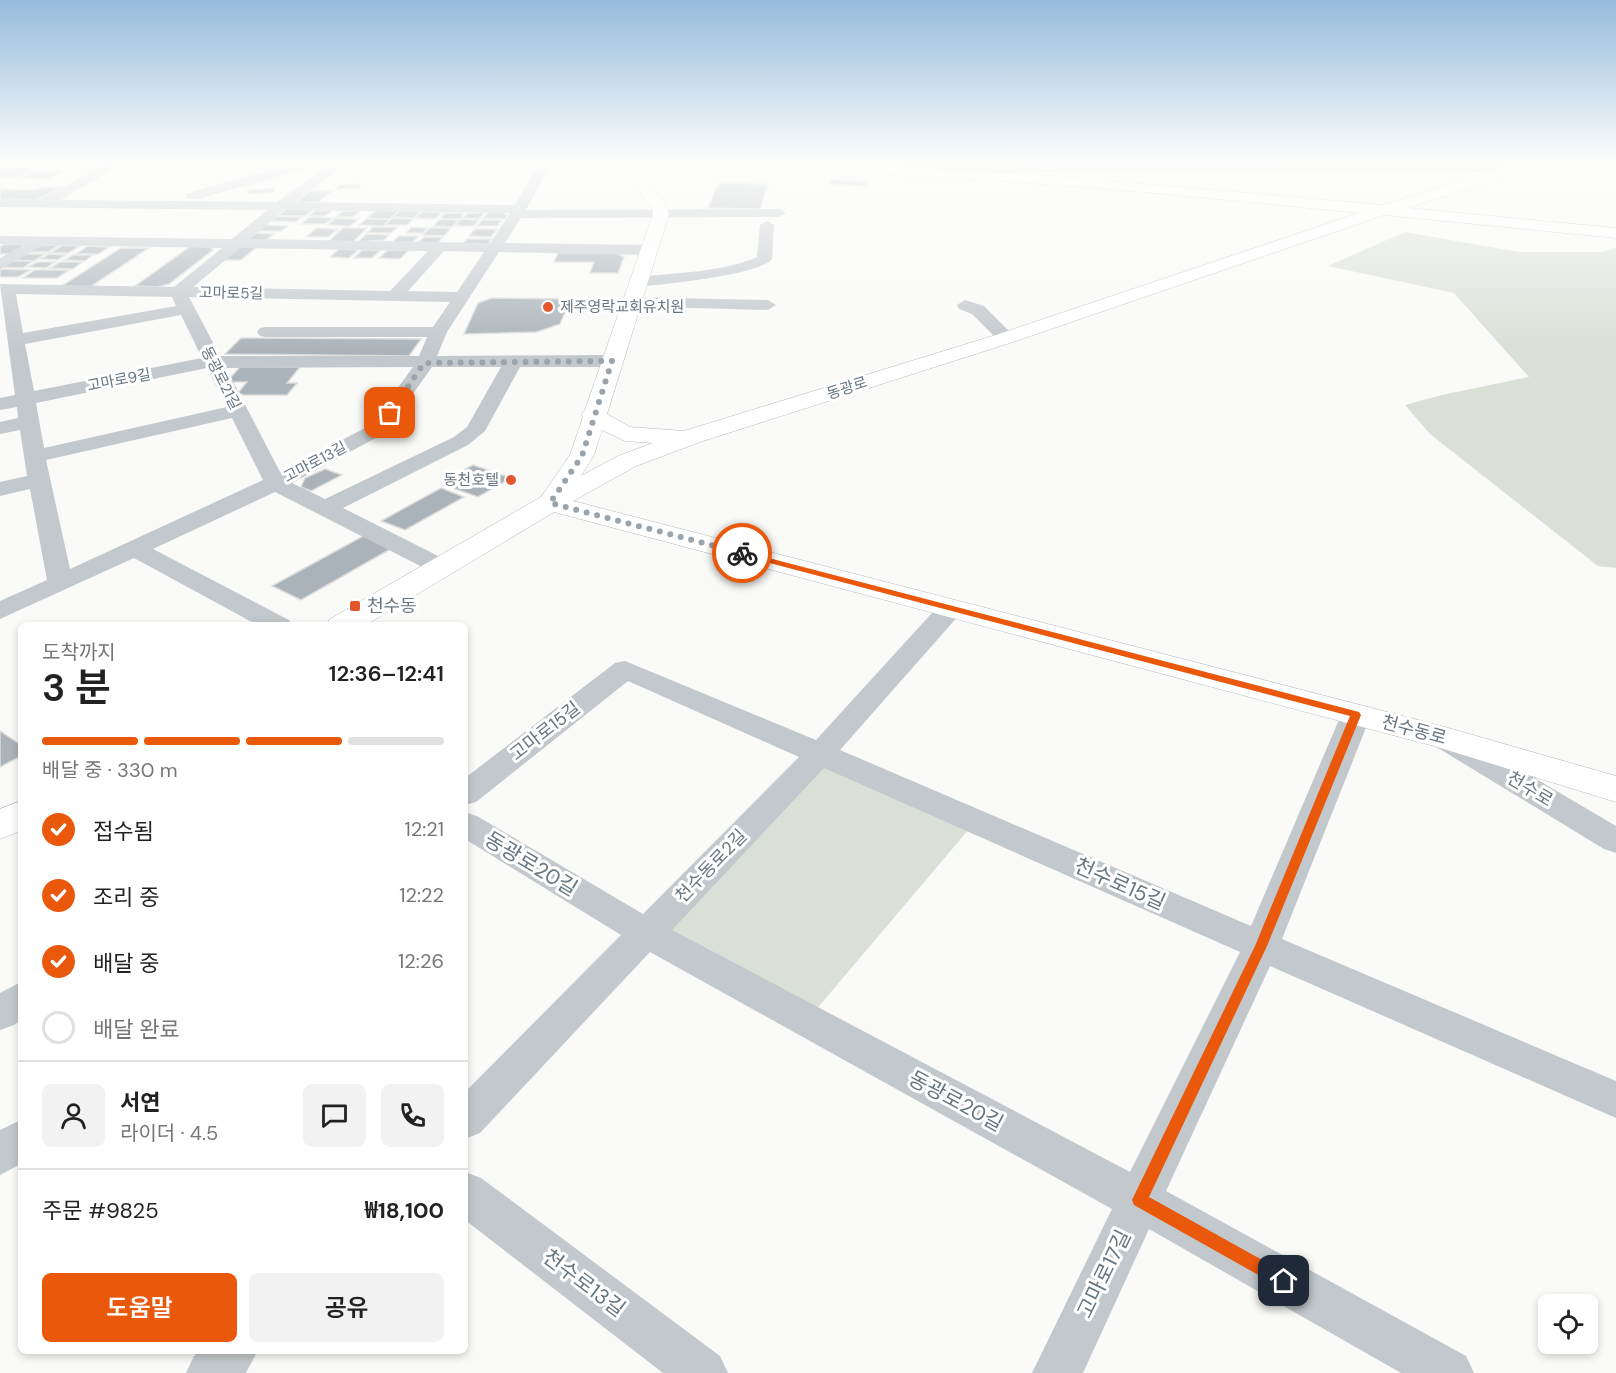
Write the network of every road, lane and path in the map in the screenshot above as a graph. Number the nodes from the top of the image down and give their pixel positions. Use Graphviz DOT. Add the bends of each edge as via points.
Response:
graph roads {
  1 [pos="258,225"];
  2 [pos="506,225"];
  3 [pos="657,225"];
  4 [pos="767,225"];
  5 [pos="1304,225"];
  6 [pos="1338,225"];
  7 [pos="1376,225"];
  8 [pos="1530,225"];
  9 [pos="1312,233"];
  10 [pos="1616,233"];
  11 [pos="234,235"];
  12 [pos="0,240"];
  13 [pos="44,240"];
  14 [pos="441,246"];
  15 [pos="492,247"];
  16 [pos="649,250"];
  17 [pos="0,264"];
  18 [pos="638,282"];
  19 [pos="3,289"];
  20 [pos="394,296"];
  21 [pos="463,297"];
  22 [pos="182,301"];
  23 [pos="631,302"];
  24 [pos="965,304"];
  25 [pos="768,305"];
  26 [pos="266,332"];
  27 [pos="438,332"];
  28 [pos="1006,338"];
  29 [pos="15,340"];
  30 [pos="612,361"];
  31 [pos="212,362"];
  32 [pos="513,362"];
  33 [pos="424,363"];
  34 [pos="0,381"];
  35 [pos="24,391"];
  36 [pos="0,404"];
  37 [pos="237,411"];
  38 [pos="593,415"];
  39 [pos="30,422"];
  40 [pos="0,428"];
  41 [pos="691,437"];
  42 [pos="37,456"];
  43 [pos="39,480"];
  44 [pos="275,483"];
  45 [pos="0,489"];
  46 [pos="550,503"];
  47 [pos="325,508"];
  48 [pos="133,548"];
  49 [pos="441,567"];
  50 [pos="60,581"];
  51 [pos="951,608"];
  52 [pos="0,611"];
  53 [pos="272,622"];
  54 [pos="348,622"];
  55 [pos="625,669"];
  56 [pos="1356,715"];
  57 [pos="1444,738"];
  58 [pos="820,754"];
  59 [pos="1616,789"];
  60 [pos="468,792"];
  61 [pos="18,816"];
  62 [pos="0,826"];
  63 [pos="468,826"];
  64 [pos="1616,841"];
  65 [pos="646,933"];
  66 [pos="1261,946"];
  67 [pos="18,1000"];
  68 [pos="0,1014"];
  69 [pos="1616,1100"];
  70 [pos="468,1117"];
  71 [pos="18,1141"];
  72 [pos="0,1155"];
  73 [pos="468,1195"];
  74 [pos="1139,1200"];
  75 [pos="230,1354"];
  76 [pos="211,1373"];
  77 [pos="703,1373"];
  78 [pos="1057,1373"];
  79 [pos="1449,1373"];
  1 -- 11 [label="street"];
  2 -- 15 [label="street, 고마로13길"];
  3 -- 16 [label="main road"];
  4 -- 18 [label="street" via="764,259 753,264"];
  5 -- 9 [label="main road"];
  6 -- 9 [label="main road, 동광로"];
  7 -- 9 [label="main road"];
  8 -- 10 [label="main road"];
  9 -- 28 [label="main road, 동광로"];
  11 -- 13 [label="street"];
  11 -- 14 [label="street"];
  11 -- 22 [label="street"];
  12 -- 13 [label="street"];
  13 -- 17 [label="street"];
  14 -- 15 [label="street"];
  14 -- 20 [label="street"];
  15 -- 16 [label="street"];
  15 -- 21 [label="street, 고마로13길"];
  16 -- 18 [label="main road"];
  18 -- 23 [label="main road"];
  19 -- 22 [label="street, 고마로5길"];
  19 -- 29 [label="street"];
  20 -- 21 [label="street, 고마로5길"];
  20 -- 22 [label="street, 고마로5길"];
  21 -- 27 [label="street, 고마로13길"];
  22 -- 29 [label="street"];
  22 -- 31 [label="street, 동광로21길"];
  23 -- 25 [label="street"];
  23 -- 30 [label="main road"];
  24 -- 28 [label="street" via="978,310"];
  26 -- 27 [label="street"];
  27 -- 33 [label="street, 고마로13길"];
  28 -- 41 [label="main road, 동광로"];
  29 -- 35 [label="street"];
  30 -- 32 [label="street, 고마로9길"];
  30 -- 38 [label="main road"];
  31 -- 33 [label="street, 고마로9길"];
  31 -- 35 [label="street, 고마로9길"];
  31 -- 37 [label="street, 동광로21길"];
  32 -- 33 [label="street, 고마로9길"];
  32 -- 47 [label="street" via="475,431"];
  33 -- 44 [label="street, 고마로13길" via="378,429"];
  34 -- 35 [label="street"];
  35 -- 36 [label="street, 고마로9길"];
  35 -- 39 [label="street"];
  37 -- 42 [label="street"];
  37 -- 44 [label="street, 동광로21길"];
  38 -- 41 [label="main road" via="625,434"];
  38 -- 46 [label="main road" via="582,456"];
  39 -- 40 [label="street"];
  39 -- 42 [label="street"];
  41 -- 46 [label="main road, 동광로" via="627,461"];
  42 -- 43 [label="street"];
  43 -- 45 [label="street"];
  43 -- 50 [label="street"];
  44 -- 47 [label="street"];
  44 -- 48 [label="street, 고마로13길"];
  46 -- 49 [label="main road, 동광로"];
  46 -- 51 [label="main road, 천수동로"];
  47 -- 49 [label="street"];
  48 -- 50 [label="street, 고마로13길"];
  48 -- 53 [label="street"];
  49 -- 54 [label="main road, 동광로"];
  50 -- 52 [label="street, 고마로13길"];
  51 -- 56 [label="main road, 천수동로"];
  51 -- 58 [label="street, 천수동로2길"];
  55 -- 58 [label="street, 천수로15길"];
  55 -- 60 [label="street, 고마로15길"];
  56 -- 57 [label="main road, 천수동로"];
  56 -- 66 [label="street, 고마로17길"];
  57 -- 59 [label="main road, 천수동로"];
  57 -- 64 [label="street, 천수로"];
  58 -- 65 [label="street, 천수동로2길"];
  58 -- 66 [label="street, 천수로15길"];
  61 -- 62 [label="main road"];
  63 -- 65 [label="street, 동광로20길"];
  65 -- 70 [label="street, 천수동로2길"];
  65 -- 74 [label="street, 동광로20길"];
  66 -- 69 [label="street, 천수로15길"];
  66 -- 74 [label="street, 고마로17길"];
  67 -- 68 [label="street"];
  71 -- 72 [label="street"];
  73 -- 77 [label="street, 천수로13길"];
  74 -- 78 [label="street, 고마로17길"];
  74 -- 79 [label="street, 동광로20길"];
  75 -- 76 [label="street"];
}
